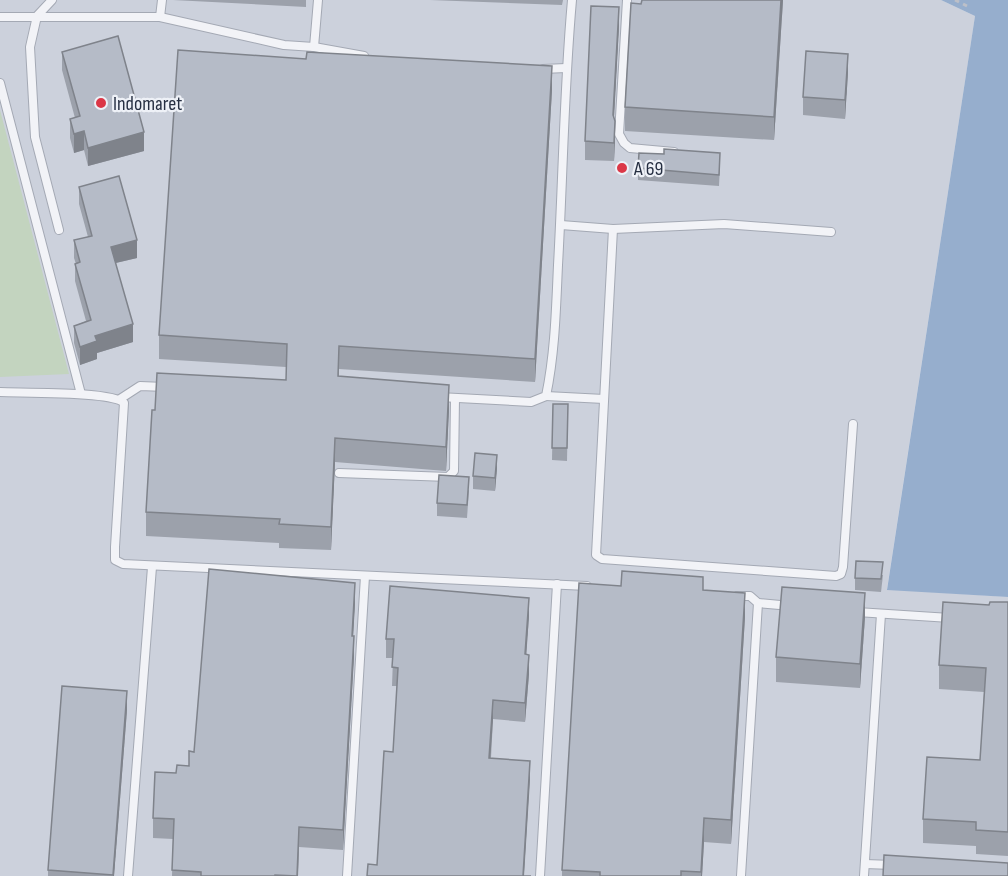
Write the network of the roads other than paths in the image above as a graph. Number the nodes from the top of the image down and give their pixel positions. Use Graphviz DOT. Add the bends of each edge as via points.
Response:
graph roads {
  1 [pos="52,0"];
  2 [pos="162,0"];
  3 [pos="318,0"];
  4 [pos="572,0"];
  5 [pos="627,0"];
  6 [pos="37,16"];
  7 [pos="0,17"];
  8 [pos="160,17"];
  9 [pos="314,47"];
  10 [pos="369,57"];
  11 [pos="531,69"];
  12 [pos="566,69"];
  13 [pos="0,83"];
  14 [pos="685,153"];
  15 [pos="561,225"];
  16 [pos="613,229"];
  17 [pos="59,230"];
  18 [pos="831,232"];
  19 [pos="175,388"];
  20 [pos="0,392"];
  21 [pos="81,394"];
  22 [pos="546,396"];
  23 [pos="431,397"];
  24 [pos="455,398"];
  25 [pos="120,399"];
  26 [pos="604,399"];
  27 [pos="853,424"];
  28 [pos="339,473"];
  29 [pos="152,567"];
  30 [pos="364,576"];
  31 [pos="557,584"];
  32 [pos="591,586"];
  33 [pos="727,595"];
  34 [pos="758,603"];
  35 [pos="802,607"];
  36 [pos="847,611"];
  37 [pos="881,614"];
  38 [pos="962,619"];
  39 [pos="865,864"];
  40 [pos="901,866"];
  41 [pos="128,876"];
  42 [pos="346,876"];
  43 [pos="540,876"];
  44 [pos="741,876"];
  45 [pos="864,876"];
  1 -- 6 [label="lane"];
  2 -- 8 [label="lane"];
  3 -- 9 [label="lane"];
  4 -- 12 [label="lane"];
  5 -- 14 [label="lane" via="619,134 630,148"];
  6 -- 7 [label="lane"];
  6 -- 8 [label="lane"];
  6 -- 17 [label="lane" via="30,47 35,136"];
  8 -- 9 [label="lane" via="284,45"];
  9 -- 10 [label="lane"];
  11 -- 12 [label="lane"];
  12 -- 15 [label="lane"];
  13 -- 21 [label="lane"];
  15 -- 16 [label="lane"];
  15 -- 22 [label="lane" via="553,363"];
  16 -- 18 [label="lane" via="724,224"];
  16 -- 26 [label="lane"];
  19 -- 25 [label="lane" via="140,386"];
  20 -- 21 [label="lane"];
  21 -- 25 [label="lane"];
  22 -- 24 [label="lane" via="531,402"];
  22 -- 26 [label="lane"];
  23 -- 24 [label="lane"];
  24 -- 28 [label="lane" via="452,475"];
  25 -- 29 [label="lane" via="124,403 115,560"];
  26 -- 27 [label="lane" via="596,555 602,559 841,574"];
  29 -- 30 [label="lane"];
  29 -- 41 [label="lane"];
  30 -- 31 [label="lane"];
  30 -- 42 [label="lane"];
  31 -- 32 [label="lane"];
  31 -- 43 [label="lane"];
  33 -- 34 [label="lane" via="750,596"];
  34 -- 35 [label="lane"];
  34 -- 44 [label="lane"];
  36 -- 37 [label="lane"];
  37 -- 38 [label="lane"];
  37 -- 39 [label="lane"];
  39 -- 40 [label="lane"];
  39 -- 45 [label="lane"];
}
